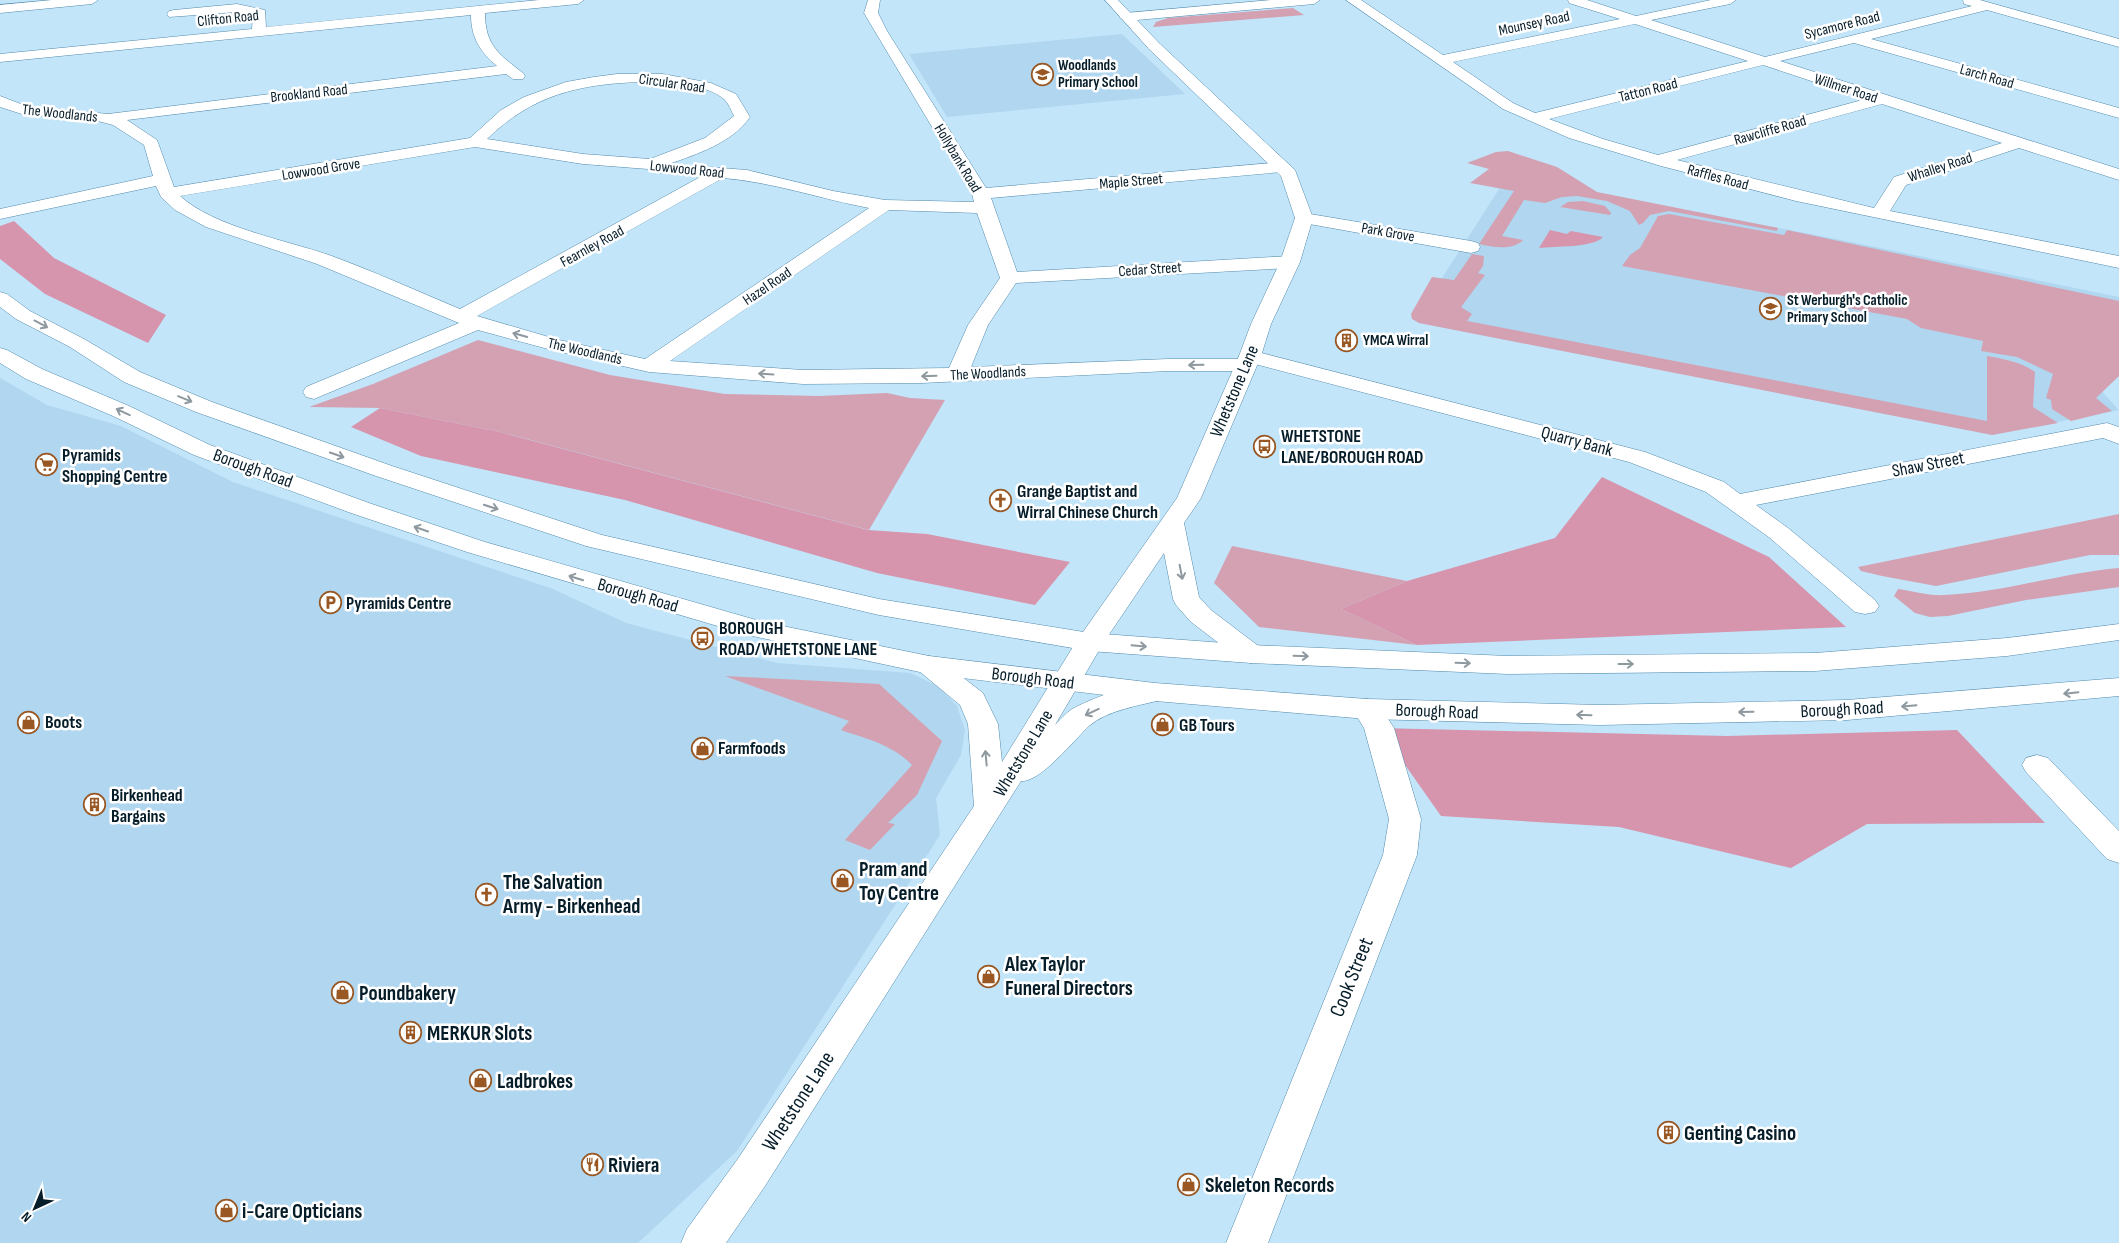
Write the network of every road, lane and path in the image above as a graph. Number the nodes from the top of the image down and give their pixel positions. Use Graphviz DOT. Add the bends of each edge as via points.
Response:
graph roads {
  1 [pos="92,0"];
  2 [pos="578,0"];
  3 [pos="874,0"];
  4 [pos="1111,0"];
  5 [pos="1314,0"];
  6 [pos="1352,0"];
  7 [pos="1574,0"];
  8 [pos="1730,0"];
  9 [pos="1966,0"];
  10 [pos="1296,1"];
  11 [pos="1987,6"];
  12 [pos="0,9"];
  13 [pos="478,9"];
  14 [pos="174,14"];
  15 [pos="1126,17"];
  16 [pos="1633,19"];
  17 [pos="259,31"];
  18 [pos="1855,38"];
  19 [pos="2119,43"];
  20 [pos="0,58"];
  21 [pos="1441,60"];
  22 [pos="1764,61"];
  23 [pos="510,69"];
  24 [pos="527,83"];
  25 [pos="1882,99"];
  26 [pos="0,100"];
  27 [pos="2119,113"];
  28 [pos="109,118"];
  29 [pos="1533,118"];
  30 [pos="475,142"];
  31 [pos="2018,143"];
  32 [pos="1658,160"];
  33 [pos="651,164"];
  34 [pos="1282,167"];
  35 [pos="720,173"];
  36 [pos="2119,176"];
  37 [pos="166,186"];
  38 [pos="983,202"];
  39 [pos="885,205"];
  40 [pos="1880,213"];
  41 [pos="0,214"];
  42 [pos="1304,218"];
  43 [pos="1471,247"];
  44 [pos="1290,262"];
  45 [pos="2119,262"];
  46 [pos="1010,278"];
  47 [pos="0,298"];
  48 [pos="469,320"];
  49 [pos="0,354"];
  50 [pos="1248,360"];
  51 [pos="649,366"];
  52 [pos="957,375"];
  53 [pos="314,392"];
  54 [pos="2119,436"];
  55 [pos="1735,502"];
  56 [pos="1172,524"];
  57 [pos="1865,606"];
  58 [pos="2119,632"];
  59 [pos="1090,642"];
  60 [pos="1251,654"];
  61 [pos="929,665"];
  62 [pos="1065,682"];
  63 [pos="2119,687"];
  64 [pos="1155,692"];
  65 [pos="1367,709"];
  66 [pos="2037,765"];
  67 [pos="990,807"];
  68 [pos="2119,851"];
  69 [pos="702,1243"];
  70 [pos="1247,1243"];
  1 -- 12 [label="main road"];
  2 -- 13 [label="main road, Clifton Road"];
  3 -- 38 [label="main road, Hollybank Road" via="871,13 880,31"];
  4 -- 15 [label="main road"];
  5 -- 10 [label="main road"];
  6 -- 21 [label="main road, Raffles Road"];
  7 -- 16 [label="main road, Willmer Road"];
  8 -- 16 [label="main road, Mounsey Road"];
  9 -- 11 [label="main road"];
  10 -- 15 [label="main road"];
  11 -- 18 [label="main road, Sycamore Road"];
  11 -- 19 [label="main road"];
  13 -- 17 [label="main road, Clifton Road"];
  13 -- 23 [label="main road" via="480,39 486,49"];
  14 -- 17 [label="main road" via="246,8 260,13"];
  15 -- 34 [label="main road"];
  16 -- 21 [label="main road, Mounsey Road"];
  16 -- 22 [label="main road, Willmer Road"];
  17 -- 20 [label="main road, Clifton Road"];
  18 -- 22 [label="main road, Sycamore Road"];
  18 -- 27 [label="main road, Larch Road"];
  21 -- 29 [label="main road, Raffles Road" via="1508,106"];
  22 -- 25 [label="main road, Willmer Road"];
  22 -- 29 [label="main road, Tatton Road"];
  23 -- 24 [label="main road"];
  23 -- 28 [label="main road, Brookland Road"];
  25 -- 31 [label="main road, Willmer Road"];
  25 -- 32 [label="main road, Rawcliffe Road"];
  26 -- 28 [label="main road, The Woodlands" via="23,110"];
  28 -- 37 [label="main road, The Woodlands" via="151,143"];
  29 -- 32 [label="main road, Raffles Road"];
  30 -- 33 [label="main road, Lowwood Road" via="583,159"];
  30 -- 33 [label="main road, Circular Road" via="502,115 546,94 599,80 631,77 693,83 720,90 733,99 742,117 727,132 706,145"];
  30 -- 37 [label="main road, Lowwood Grove"];
  31 -- 36 [label="main road, Willmer Road"];
  31 -- 40 [label="main road, Whalley Road" via="1900,181"];
  32 -- 40 [label="main road, Raffles Road" via="1757,188"];
  33 -- 35 [label="main road, Lowwood Road" via="661,168"];
  34 -- 38 [label="main road, Maple Street"];
  34 -- 42 [label="main road" via="1289,174"];
  35 -- 39 [label="main road, Lowwood Road" via="772,180 832,196"];
  35 -- 48 [label="main road, Fearnley Road" via="523,284"];
  37 -- 41 [label="main road, Lowwood Grove"];
  37 -- 48 [label="main road, The Woodlands" via="181,206 212,223 324,260"];
  38 -- 39 [label="main road, Lowwood Road"];
  38 -- 46 [label="main road, Hollybank Road"];
  39 -- 51 [label="main road, Hazel Road"];
  40 -- 45 [label="main road, Raffles Road"];
  42 -- 43 [label="main road, Park Grove"];
  42 -- 44 [label="main road, Whetstone Lane"];
  44 -- 46 [label="main road, Cedar Street"];
  44 -- 50 [label="main road, Whetstone Lane"];
  46 -- 52 [label="main road" via="978,326"];
  47 -- 59 [label="main road, one-way" via="23,315 132,377 195,404 595,541 879,607"];
  51 -- 48 [label="main road, The Woodlands, one-way" via="555,345"];
  48 -- 53 [label="main road, Fearnley Road"];
  61 -- 49 [label="main road, Borough Road, one-way" via="758,629 476,547 202,450 34,374"];
  50 -- 52 [label="main road, The Woodlands, one-way"];
  50 -- 55 [label="main road, Quarry Bank" via="1636,457 1715,487"];
  50 -- 56 [label="main road, Whetstone Lane" via="1189,498"];
  52 -- 51 [label="main road, The Woodlands, one-way" via="803,377"];
  54 -- 55 [label="main road, Shaw Street" via="2107,430"];
  55 -- 57 [label="main road, Quarry Bank"];
  56 -- 59 [label="main road, Whetstone Lane"];
  56 -- 60 [label="main road, one-way" via="1186,599 1201,616"];
  60 -- 58 [label="main road, one-way" via="1508,664 1815,662 2007,647"];
  59 -- 60 [label="main road, one-way"];
  59 -- 62 [label="main road, Whetstone Lane"];
  61 -- 62 [label="main road, Borough Road"];
  67 -- 61 [label="main road, Whetstone Lane, one-way" via="983,724 973,700"];
  62 -- 64 [label="main road, Borough Road"];
  62 -- 67 [label="main road, Whetstone Lane"];
  63 -- 65 [label="main road, Borough Road, one-way" via="1847,710 1600,716"];
  64 -- 65 [label="main road, Borough Road"];
  64 -- 67 [label="main road, Whetstone Lane, one-way" via="1116,700 1081,718 1041,752"];
  65 -- 70 [label="main road, Cook Street" via="1379,728 1405,819 1400,855"];
  66 -- 68 [label="main road"];
  67 -- 69 [label="main road, Whetstone Lane" via="752,1173"];
}
